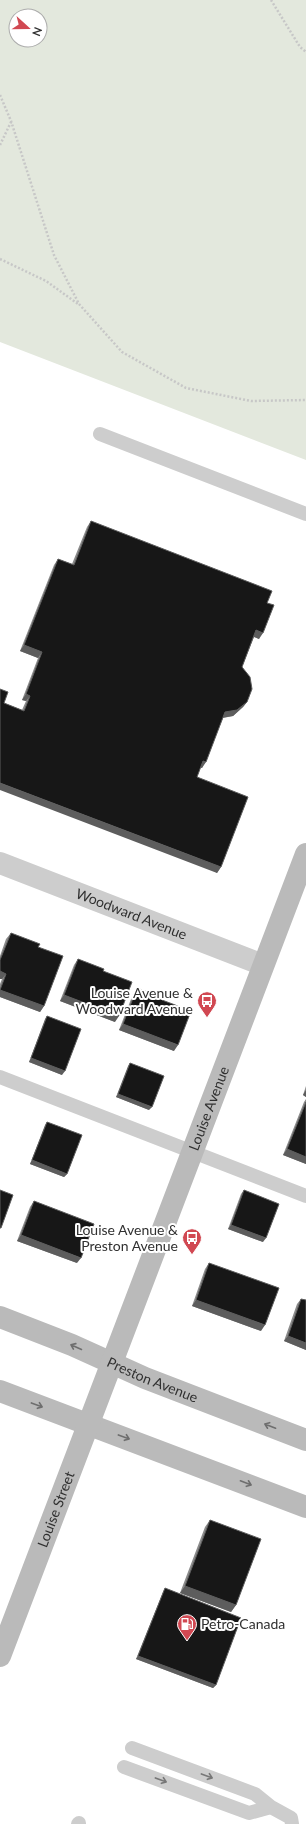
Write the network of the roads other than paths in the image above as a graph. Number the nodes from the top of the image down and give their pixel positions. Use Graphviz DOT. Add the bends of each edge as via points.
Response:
graph roads {
  1 [pos="100,434"];
  2 [pos="306,514"];
  3 [pos="306,854"];
  4 [pos="0,863"];
  5 [pos="263,965"];
  6 [pos="0,1077"];
  7 [pos="191,1153"];
  8 [pos="306,1196"];
  9 [pos="0,1317"];
  10 [pos="111,1363"];
  11 [pos="0,1391"];
  12 [pos="88,1424"];
  13 [pos="306,1440"];
  14 [pos="306,1506"];
  15 [pos="5,1626"];
  16 [pos="0,1656"];
  17 [pos="132,1748"];
  18 [pos="124,1767"];
  19 [pos="271,1807"];
  20 [pos="292,1824"];
  1 -- 2 [label="lane"];
  3 -- 5 [label="street, Louise Avenue"];
  4 -- 5 [label="street, Woodward Avenue"];
  5 -- 7 [label="street, Louise Avenue"];
  6 -- 7 [label="lane"];
  7 -- 8 [label="lane"];
  7 -- 10 [label="street, Louise Avenue"];
  10 -- 9 [label="street, Preston Avenue, one-way"];
  10 -- 12 [label="street, Louise Street"];
  13 -- 10 [label="street, Preston Avenue, one-way"];
  11 -- 12 [label="street, one-way"];
  12 -- 14 [label="street, one-way"];
  12 -- 15 [label="street, Louise Street"];
  15 -- 16 [label="street, Louise Street"];
  17 -- 19 [label="lane, one-way" via="255,1794"];
  18 -- 19 [label="lane, one-way" via="249,1813"];
  19 -- 20 [label="lane" via="291,1818"];
}
